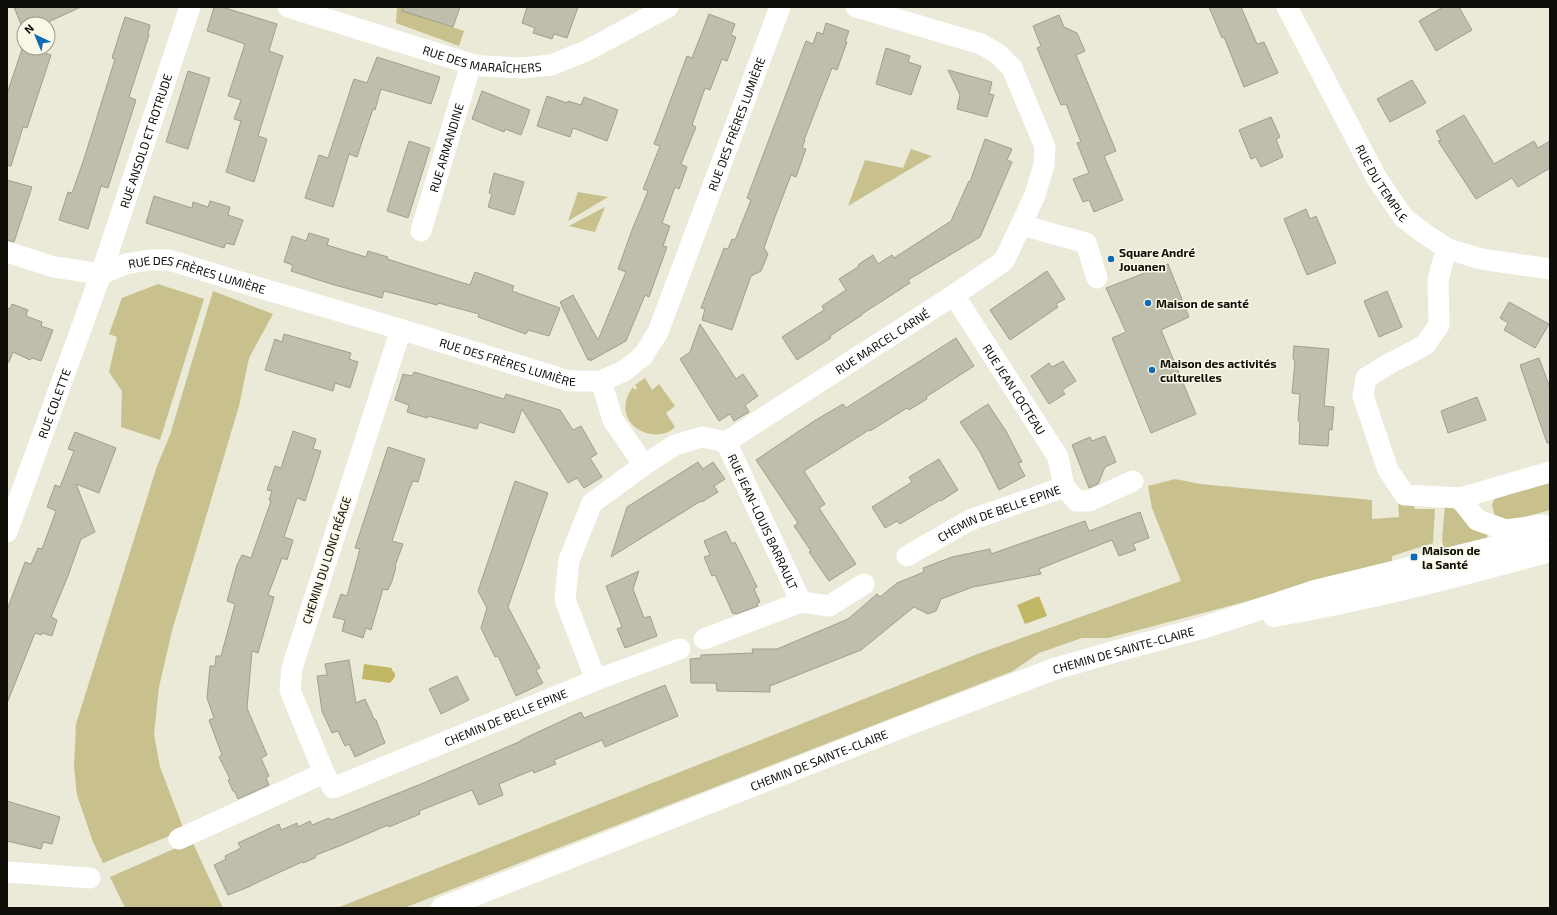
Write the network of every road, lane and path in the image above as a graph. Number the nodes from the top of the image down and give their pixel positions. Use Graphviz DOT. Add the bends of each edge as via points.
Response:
graph roads {
  1 [pos="190,7"];
  2 [pos="288,7"];
  3 [pos="668,7"];
  4 [pos="780,7"];
  5 [pos="856,7"];
  6 [pos="1287,7"];
  7 [pos="471,64"];
  8 [pos="1021,225"];
  9 [pos="421,231"];
  10 [pos="1448,249"];
  11 [pos="7,252"];
  12 [pos="1550,269"];
  13 [pos="101,274"];
  14 [pos="1097,278"];
  15 [pos="954,295"];
  16 [pos="401,329"];
  17 [pos="601,381"];
  18 [pos="726,442"];
  19 [pos="644,465"];
  20 [pos="1550,472"];
  21 [pos="1133,481"];
  22 [pos="1064,487"];
  23 [pos="1460,498"];
  24 [pos="1550,526"];
  25 [pos="7,532"];
  26 [pos="1550,551"];
  27 [pos="907,556"];
  28 [pos="864,584"];
  29 [pos="801,602"];
  30 [pos="1202,628"];
  31 [pos="704,639"];
  32 [pos="680,649"];
  33 [pos="596,680"];
  34 [pos="328,780"];
  35 [pos="179,839"];
  36 [pos="7,872"];
  37 [pos="90,878"];
  38 [pos="442,908"];
  1 -- 13 [label="street, RUE ANSOLD ET ROTRUDE"];
  2 -- 7 [label="street, RUE DES MARAÎCHERS"];
  3 -- 7 [label="street, RUE DES MARAÎCHERS" via="586,51 551,65 521,68"];
  4 -- 17 [label="street, RUE DES FRÈRES LUMIÈRE" via="658,332 643,356 624,371"];
  5 -- 8 [label="street, RUE MARCEL CARNÉ" via="981,44 998,54 1012,68 1044,147 1044,165 1035,195"];
  6 -- 10 [label="street, RUE DU TEMPLE" via="1376,177 1403,217"];
  7 -- 9 [label="street, RUE ARMANDINE"];
  8 -- 14 [label="street" via="1086,244"];
  8 -- 15 [label="street, RUE MARCEL CARNÉ" via="1004,261"];
  10 -- 12 [label="street, RUE DU TEMPLE" via="1481,259"];
  10 -- 23 [label="street" via="1438,280 1439,325 1425,345 1366,378 1363,396 1388,470 1405,495"];
  11 -- 13 [label="street" via="54,267"];
  13 -- 16 [label="street, RUE DES FRÈRES LUMIÈRE" via="125,264 169,260"];
  13 -- 25 [label="street, RUE COLETTE"];
  15 -- 18 [label="street, RUE MARCEL CARNÉ"];
  15 -- 22 [label="street, RUE JEAN COCTEAU" via="1058,457"];
  16 -- 17 [label="street, RUE DES FRÈRES LUMIÈRE" via="569,381"];
  16 -- 34 [label="street, CHEMIN DU LONG RÉAGE" via="292,668 290,690"];
  17 -- 19 [label="street" via="613,420"];
  18 -- 19 [label="street" via="702,437 675,445"];
  18 -- 29 [label="street, RUE JEAN-LOUIS BARRAULT"];
  19 -- 33 [label="street" via="592,503 569,560 564,600"];
  20 -- 23 [label="street"];
  21 -- 22 [label="street, CHEMIN DE BELLE EPINE" via="1089,502 1077,500"];
  22 -- 27 [label="street, CHEMIN DE BELLE EPINE" via="970,520"];
  23 -- 24 [label="street" via="1477,520 1506,530"];
  24 -- 30 [label="main road, CHEMIN DE SAINTE-CLAIRE" via="1504,545 1315,591"];
  26 -- 30 [label="main road, CHEMIN DE SAINTE-CLAIRE" via="1451,578 1319,608"];
  28 -- 29 [label="street" via="829,606"];
  29 -- 31 [label="street"];
  30 -- 38 [label="main road, CHEMIN DE SAINTE-CLAIRE" via="1054,669"];
  32 -- 33 [label="street, CHEMIN DE BELLE EPINE"];
  33 -- 34 [label="street, CHEMIN DE BELLE EPINE"];
  34 -- 35 [label="street, CHEMIN DE BELLE EPINE"];
  36 -- 37 [label="street"];
}
